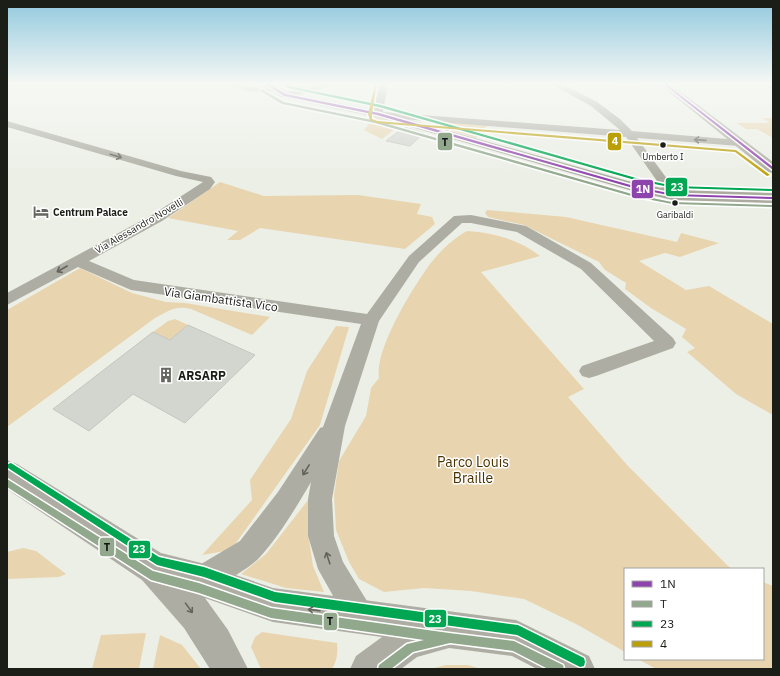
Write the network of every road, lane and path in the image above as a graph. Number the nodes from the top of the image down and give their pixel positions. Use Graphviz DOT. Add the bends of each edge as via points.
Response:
graph roads {
  1 [pos="380,115"];
  2 [pos="386,115"];
  3 [pos="608,115"];
  4 [pos="703,115"];
  5 [pos="448,119"];
  6 [pos="7,124"];
  7 [pos="441,132"];
  8 [pos="628,135"];
  9 [pos="739,143"];
  10 [pos="773,169"];
  11 [pos="673,195"];
  12 [pos="773,198"];
  13 [pos="76,261"];
  14 [pos="7,300"];
  15 [pos="371,320"];
  16 [pos="589,371"];
  17 [pos="334,426"];
  18 [pos="7,473"];
  19 [pos="154,568"];
  20 [pos="201,580"];
  21 [pos="360,616"];
  22 [pos="449,630"];
  23 [pos="229,669"];
  24 [pos="369,669"];
  25 [pos="576,669"];
  1 -- 7 [label="main road"];
  2 -- 5 [label="street"];
  3 -- 8 [label="street"];
  4 -- 9 [label="main road"];
  5 -- 7 [label="street" via="434,122 432,126"];
  5 -- 8 [label="street"];
  6 -- 13 [label="street, Via Alessandro Novelli, one-way" via="184,175 207,179 209,182 157,218"];
  7 -- 11 [label="main road" via="633,187"];
  9 -- 8 [label="street, one-way"];
  8 -- 11 [label="street"];
  9 -- 10 [label="main road"];
  11 -- 12 [label="main road"];
  13 -- 14 [label="street, Via Alessandro Novelli, one-way"];
  13 -- 15 [label="street, Via Giambattista Vico" via="131,285"];
  15 -- 16 [label="street" via="414,259 460,219 521,229 586,266 667,343"];
  15 -- 17 [label="street"];
  17 -- 20 [label="street, one-way" via="287,500 249,550"];
  21 -- 17 [label="street, one-way" via="332,569 321,536 320,499"];
  18 -- 19 [label="street"];
  19 -- 20 [label="street"];
  19 -- 23 [label="street, one-way" via="175,588 223,654"];
  21 -- 20 [label="street, one-way" via="273,605"];
  21 -- 22 [label="street"];
  22 -- 24 [label="street" via="408,641"];
  22 -- 25 [label="street" via="516,638"];
}
